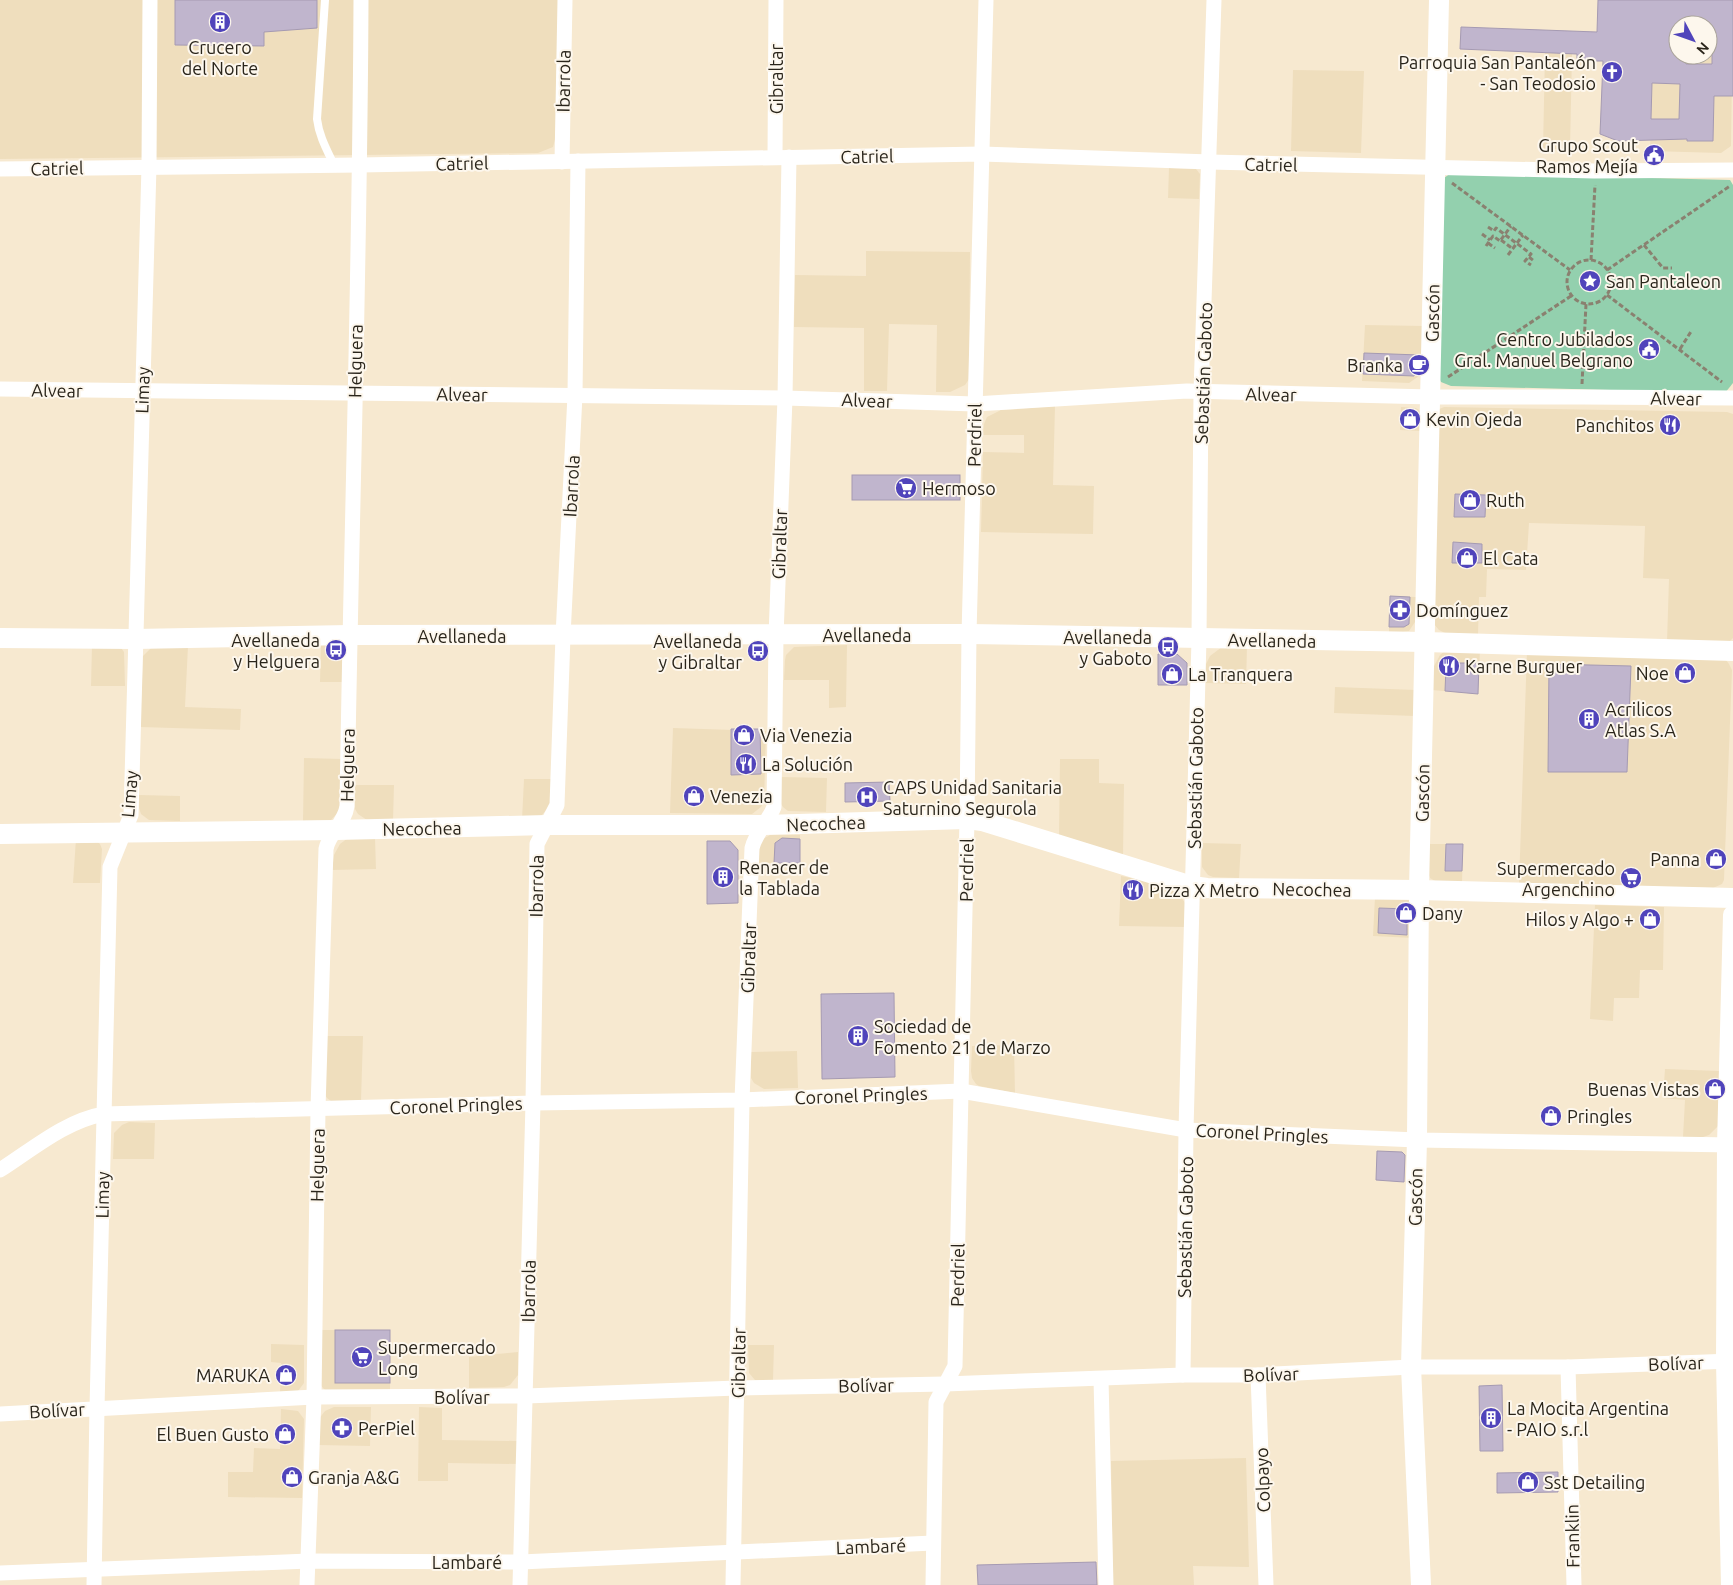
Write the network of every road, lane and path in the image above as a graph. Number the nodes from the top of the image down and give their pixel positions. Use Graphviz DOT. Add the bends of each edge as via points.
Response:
graph roads {
  1 [pos="150,0"];
  2 [pos="325,0"];
  3 [pos="361,0"];
  4 [pos="565,0"];
  5 [pos="776,0"];
  6 [pos="986,0"];
  7 [pos="1214,0"];
  8 [pos="1439,0"];
  9 [pos="982,154"];
  10 [pos="782,157"];
  11 [pos="578,161"];
  12 [pos="562,162"];
  13 [pos="1210,162"];
  14 [pos="334,165"];
  15 [pos="360,165"];
  16 [pos="149,166"];
  17 [pos="0,169"];
  18 [pos="1733,170"];
  19 [pos="1440,173"];
  20 [pos="1596,177"];
  21 [pos="1732,184"];
  22 [pos="1510,226"];
  23 [pos="1488,227"];
  24 [pos="1482,234"];
  25 [pos="1505,234"];
  26 [pos="1523,235"];
  27 [pos="1501,240"];
  28 [pos="1488,243"];
  29 [pos="1517,243"];
  30 [pos="1644,245"];
  31 [pos="1495,248"];
  32 [pos="1513,248"];
  33 [pos="1508,255"];
  34 [pos="1529,257"];
  35 [pos="1591,260"];
  36 [pos="1534,261"];
  37 [pos="1530,265"];
  38 [pos="1672,268"];
  39 [pos="1570,270"];
  40 [pos="1607,270"];
  41 [pos="1607,295"];
  42 [pos="1571,296"];
  43 [pos="1586,304"];
  44 [pos="1692,330"];
  45 [pos="1680,349"];
  46 [pos="1723,383"];
  47 [pos="0,389"];
  48 [pos="1582,389"];
  49 [pos="1436,390"];
  50 [pos="142,391"];
  51 [pos="354,392"];
  52 [pos="1201,392"];
  53 [pos="575,395"];
  54 [pos="785,398"];
  55 [pos="1733,398"];
  56 [pos="975,404"];
  57 [pos="969,634"];
  58 [pos="349,635"];
  59 [pos="563,636"];
  60 [pos="776,636"];
  61 [pos="0,638"];
  62 [pos="135,639"];
  63 [pos="1199,639"];
  64 [pos="1425,642"];
  65 [pos="1733,651"];
  66 [pos="967,819"];
  67 [pos="546,825"];
  68 [pos="764,825"];
  69 [pos="336,830"];
  70 [pos="0,834"];
  71 [pos="123,834"];
  72 [pos="1192,886"];
  73 [pos="1419,890"];
  74 [pos="1733,898"];
  75 [pos="1733,915"];
  76 [pos="961,1091"];
  77 [pos="742,1100"];
  78 [pos="533,1103"];
  79 [pos="318,1109"];
  80 [pos="104,1114"];
  81 [pos="1186,1130"];
  82 [pos="1417,1140"];
  83 [pos="1730,1145"];
  84 [pos="0,1170"];
  85 [pos="1729,1361"];
  86 [pos="1411,1366"];
  87 [pos="1568,1367"];
  88 [pos="1183,1375"];
  89 [pos="1258,1375"];
  90 [pos="1101,1379"];
  91 [pos="945,1384"];
  92 [pos="737,1388"];
  93 [pos="526,1396"];
  94 [pos="314,1397"];
  95 [pos="97,1408"];
  96 [pos="0,1414"];
  97 [pos="933,1543"];
  98 [pos="733,1551"];
  99 [pos="309,1561"];
  100 [pos="521,1562"];
  101 [pos="95,1569"];
  102 [pos="0,1573"];
  103 [pos="94,1585"];
  104 [pos="308,1585"];
  105 [pos="520,1585"];
  106 [pos="733,1585"];
  107 [pos="933,1585"];
  108 [pos="1106,1585"];
  109 [pos="1266,1585"];
  110 [pos="1420,1585"];
  111 [pos="1574,1585"];
  112 [pos="1731,1585"];
  1 -- 16 [label="street, Limay"];
  2 -- 14 [label="lane" via="317,119 318,129"];
  3 -- 15 [label="street, Helguera"];
  4 -- 12 [label="street, Ibarrola"];
  5 -- 10 [label="street, Gibraltar"];
  6 -- 9 [label="street, Perdriel"];
  7 -- 13 [label="street, Sebastián Gaboto"];
  8 -- 19 [label="street, Gascón"];
  9 -- 10 [label="street, Catriel"];
  9 -- 13 [label="street, Catriel"];
  9 -- 56 [label="street, Perdriel"];
  10 -- 11 [label="street, Catriel"];
  10 -- 54 [label="street, Gibraltar"];
  11 -- 12 [label="street, Catriel"];
  11 -- 53 [label="street, Ibarrola"];
  12 -- 15 [label="street, Catriel"];
  13 -- 19 [label="street, Catriel"];
  13 -- 52 [label="street, Sebastián Gaboto"];
  14 -- 15 [label="street, Catriel"];
  14 -- 16 [label="street, Catriel"];
  15 -- 51 [label="street, Helguera"];
  16 -- 17 [label="street, Catriel"];
  16 -- 50 [label="street, Limay"];
  18 -- 19 [label="street, Catriel"];
  19 -- 22 [label="path"];
  19 -- 49 [label="street, Gascón"];
  20 -- 35 [label="path"];
  21 -- 30 [label="path"];
  22 -- 25 [label="path"];
  22 -- 26 [label="path"];
  23 -- 25 [label="path"];
  24 -- 28 [label="path"];
  25 -- 27 [label="path"];
  25 -- 29 [label="path"];
  26 -- 29 [label="path"];
  26 -- 39 [label="path"];
  27 -- 28 [label="path" via="1493,236"];
  27 -- 32 [label="path"];
  28 -- 31 [label="path"];
  29 -- 32 [label="path"];
  29 -- 34 [label="path" via="1531,254"];
  30 -- 38 [label="path" via="1663,268"];
  30 -- 40 [label="path"];
  32 -- 33 [label="path"];
  34 -- 36 [label="path"];
  34 -- 37 [label="path" via="1525,261"];
  35 -- 39 [label="path" via="1583,261"];
  35 -- 40 [label="path"];
  39 -- 42 [label="path" via="1566,283"];
  40 -- 41 [label="path" via="1611,280"];
  41 -- 43 [label="path" via="1596,303"];
  41 -- 45 [label="path"];
  42 -- 43 [label="path"];
  42 -- 49 [label="path"];
  43 -- 48 [label="path"];
  44 -- 45 [label="path"];
  45 -- 46 [label="path"];
  47 -- 50 [label="street, Alvear"];
  49 -- 52 [label="street, Alvear"];
  49 -- 55 [label="street, Alvear" via="1582,397"];
  49 -- 64 [label="street, Gascón"];
  50 -- 51 [label="street, Alvear"];
  50 -- 62 [label="street, Limay"];
  51 -- 53 [label="street, Alvear"];
  51 -- 58 [label="street, Helguera"];
  52 -- 56 [label="street, Alvear"];
  52 -- 63 [label="street, Sebastián Gaboto"];
  53 -- 54 [label="street, Alvear"];
  53 -- 59 [label="street, Ibarrola"];
  54 -- 56 [label="street, Alvear"];
  54 -- 60 [label="street, Gibraltar"];
  56 -- 57 [label="street, Perdriel"];
  57 -- 60 [label="street, Avellaneda"];
  57 -- 63 [label="street, Avellaneda"];
  57 -- 66 [label="street, Perdriel"];
  58 -- 59 [label="street, Avellaneda"];
  58 -- 62 [label="street, Avellaneda"];
  58 -- 69 [label="street, Helguera" via="347,808"];
  59 -- 60 [label="street, Avellaneda"];
  59 -- 67 [label="street, Ibarrola" via="557,806"];
  60 -- 68 [label="street, Gibraltar" via="774,807"];
  61 -- 62 [label="street, Avellaneda"];
  62 -- 71 [label="street, Limay" via="130,815"];
  63 -- 64 [label="street, Avellaneda"];
  63 -- 72 [label="street, Sebastián Gaboto"];
  64 -- 65 [label="street, Avellaneda"];
  64 -- 73 [label="street, Gascón"];
  66 -- 68 [label="street, Necochea"];
  66 -- 72 [label="street, Necochea"];
  66 -- 76 [label="street, Perdriel"];
  67 -- 68 [label="street, Necochea"];
  67 -- 69 [label="street, Necochea"];
  67 -- 78 [label="street, Ibarrola" via="537,844"];
  68 -- 77 [label="street, Gibraltar" via="754,838 752,848"];
  69 -- 71 [label="street, Necochea"];
  69 -- 79 [label="street, Helguera" via="326,849"];
  70 -- 71 [label="street, Necochea"];
  71 -- 80 [label="street, Limay" via="110,867"];
  72 -- 73 [label="street, Necochea"];
  72 -- 81 [label="street, Sebastián Gaboto"];
  73 -- 74 [label="street, Necochea"];
  73 -- 82 [label="street, Gascón"];
  75 -- 83 [label="street"];
  76 -- 77 [label="street, Coronel Pringles"];
  76 -- 81 [label="street, Coronel Pringles"];
  76 -- 91 [label="street, Perdriel" via="955,1366"];
  77 -- 78 [label="street, Coronel Pringles"];
  77 -- 92 [label="street, Gibraltar"];
  78 -- 79 [label="street, Coronel Pringles"];
  78 -- 93 [label="street, Ibarrola"];
  79 -- 80 [label="street, Coronel Pringles"];
  79 -- 94 [label="street, Helguera"];
  80 -- 84 [label="street, Coronel Pringles" via="67,1126"];
  80 -- 95 [label="street, Limay"];
  81 -- 82 [label="street, Coronel Pringles"];
  81 -- 88 [label="street, Sebastián Gaboto"];
  82 -- 83 [label="street, Coronel Pringles"];
  82 -- 86 [label="street, Gascón"];
  83 -- 85 [label="street"];
  85 -- 87 [label="street, Bolívar"];
  85 -- 112 [label="street"];
  86 -- 87 [label="street, Bolívar"];
  86 -- 89 [label="street, Bolívar"];
  86 -- 110 [label="street, Gascón"];
  87 -- 111 [label="street, Franklin"];
  88 -- 89 [label="street, Bolívar"];
  88 -- 90 [label="street, Bolívar"];
  89 -- 109 [label="street, Colpayo"];
  90 -- 91 [label="street, Bolívar"];
  90 -- 108 [label="street"];
  91 -- 92 [label="street, Bolívar"];
  91 -- 97 [label="street, Perdriel" via="936,1402"];
  92 -- 93 [label="street, Bolívar"];
  92 -- 98 [label="street, Gibraltar"];
  93 -- 94 [label="street, Bolívar"];
  93 -- 100 [label="street, Ibarrola"];
  94 -- 95 [label="street, Bolívar"];
  94 -- 99 [label="street, Helguera"];
  95 -- 96 [label="street, Bolívar"];
  95 -- 101 [label="street, Limay"];
  97 -- 98 [label="street, Lambaré"];
  97 -- 107 [label="street, Perdriel"];
  98 -- 100 [label="street, Lambaré"];
  98 -- 106 [label="street, Gibraltar"];
  99 -- 100 [label="street, Lambaré"];
  99 -- 101 [label="street, Lambaré"];
  99 -- 104 [label="street, Helguera"];
  100 -- 105 [label="street, Ibarrola"];
  101 -- 102 [label="street, Lambaré"];
  101 -- 103 [label="street, Limay"];
}
